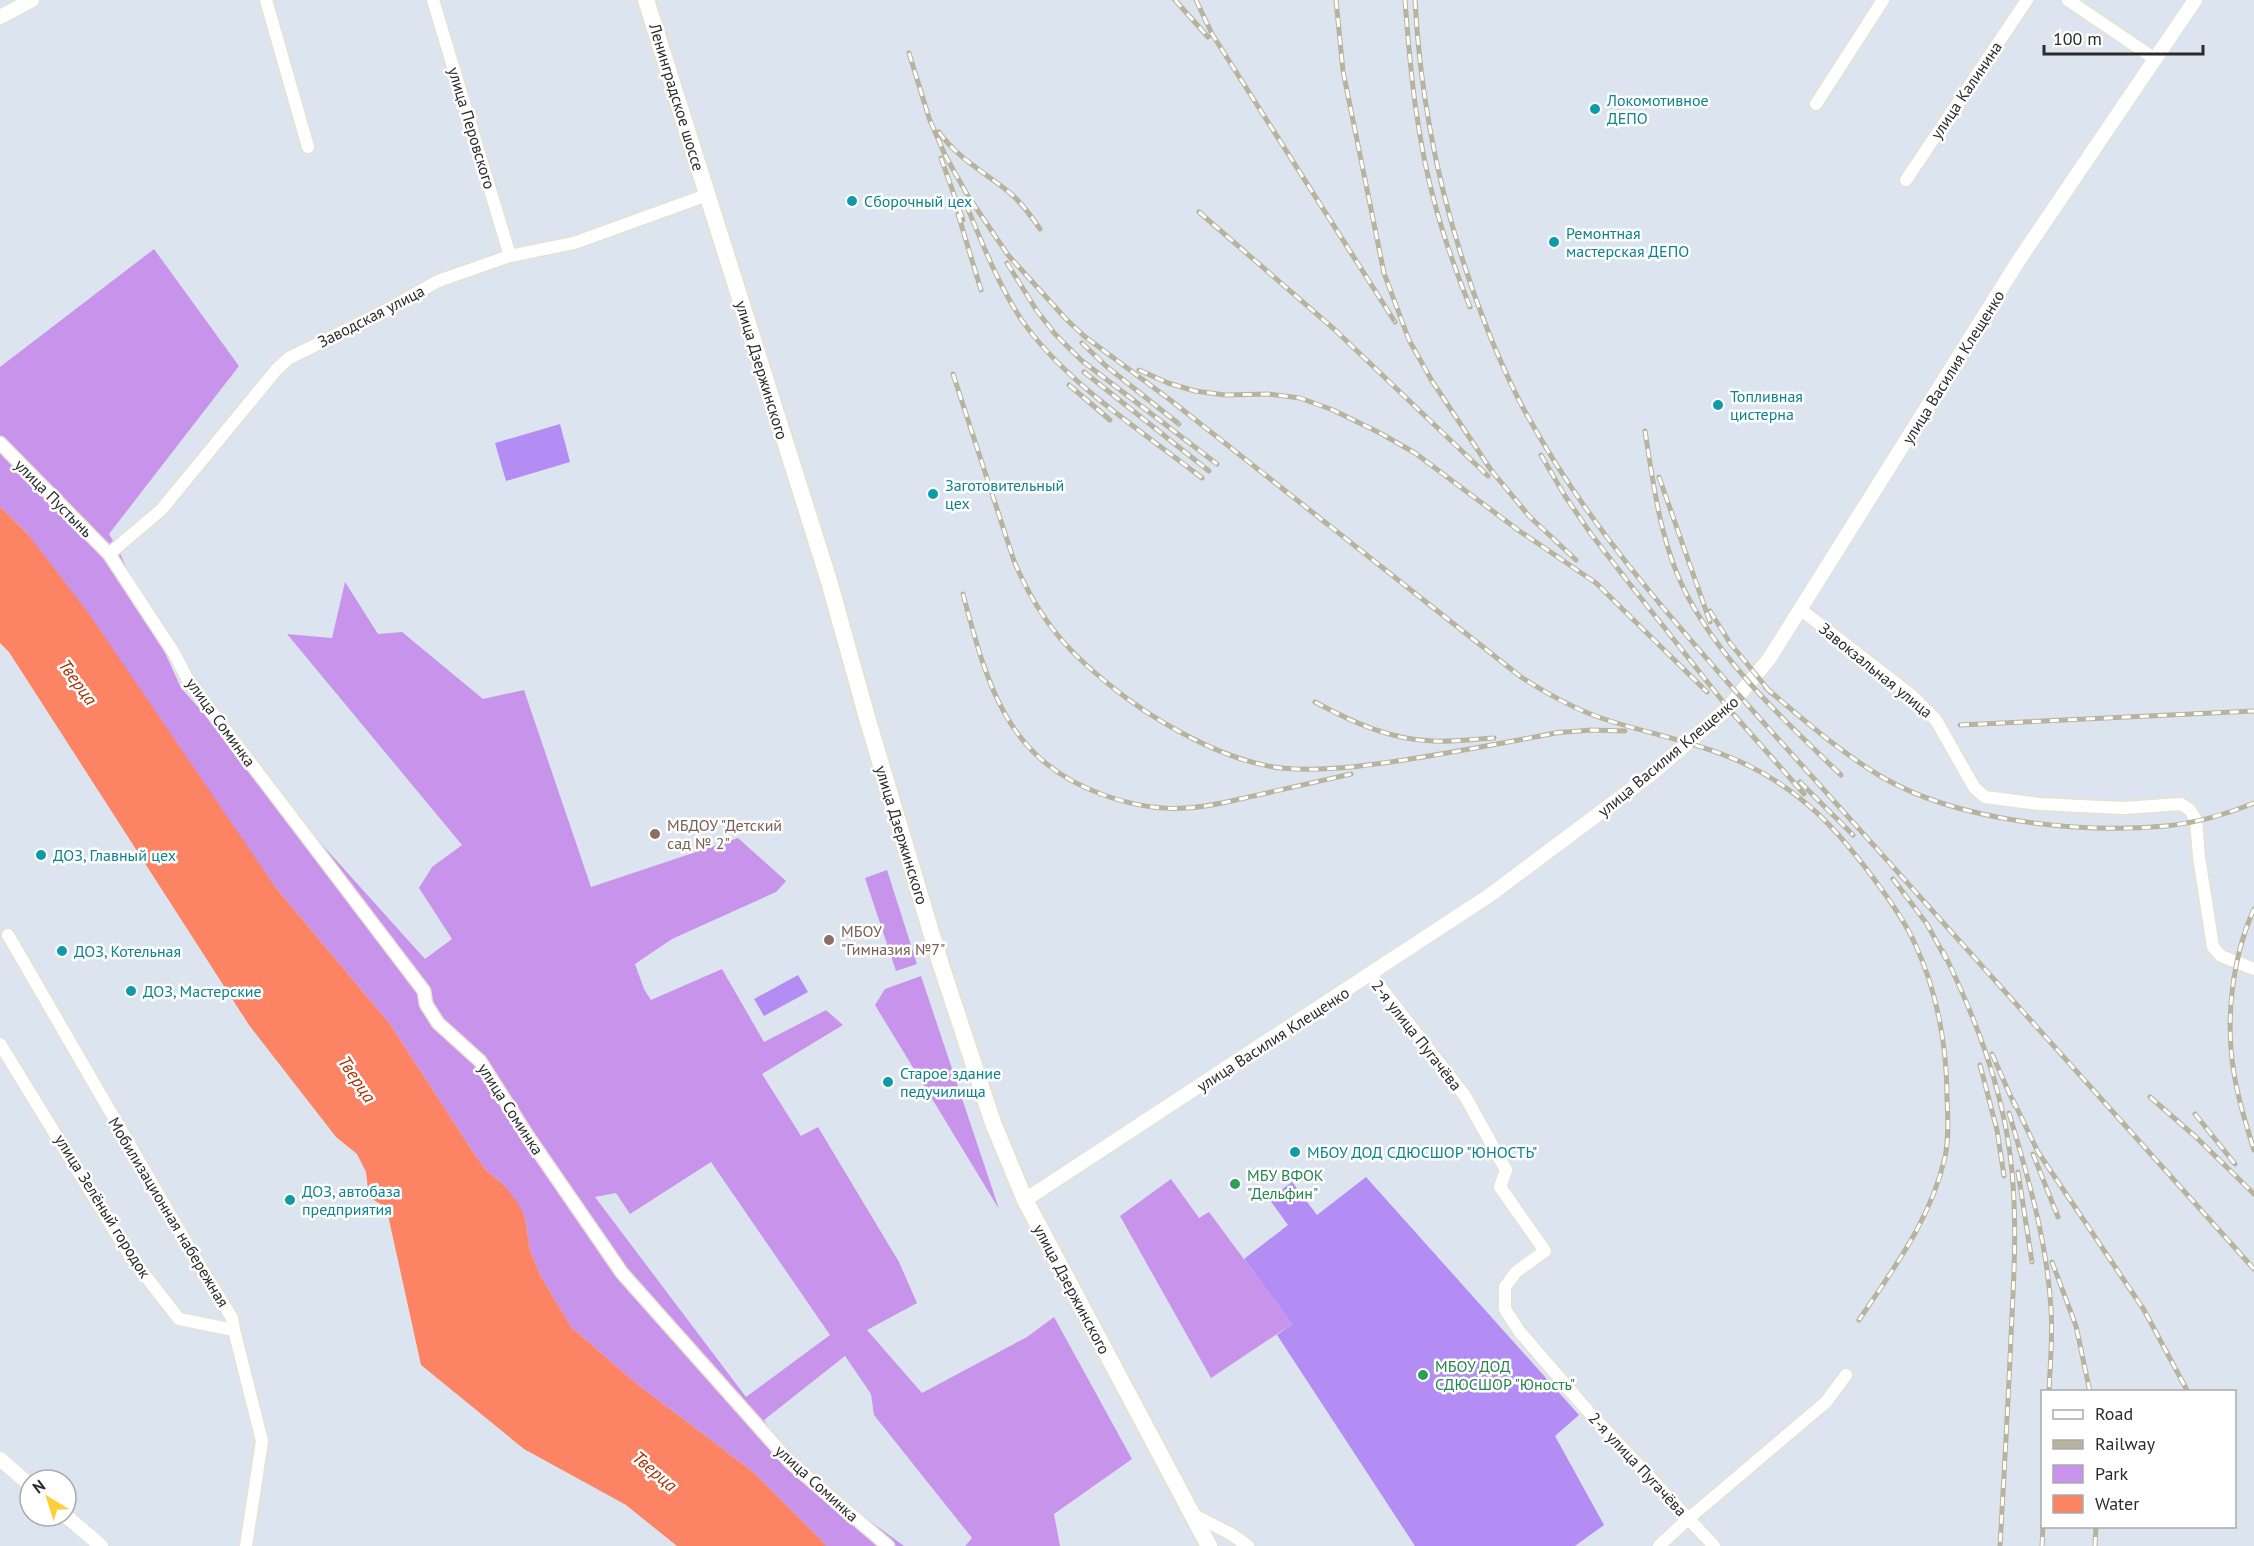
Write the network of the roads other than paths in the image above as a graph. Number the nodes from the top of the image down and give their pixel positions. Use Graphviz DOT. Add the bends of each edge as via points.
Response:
graph roads {
  1 [pos="31,0"];
  2 [pos="266,0"];
  3 [pos="433,0"];
  4 [pos="646,0"];
  5 [pos="1883,0"];
  6 [pos="2026,0"];
  7 [pos="2068,0"];
  8 [pos="2195,0"];
  9 [pos="0,17"];
  10 [pos="2155,59"];
  11 [pos="1816,104"];
  12 [pos="308,147"];
  13 [pos="1906,180"];
  14 [pos="707,195"];
  15 [pos="510,256"];
  16 [pos="0,442"];
  17 [pos="109,554"];
  18 [pos="1800,609"];
  19 [pos="8,935"];
  20 [pos="2254,969"];
  21 [pos="1371,975"];
  22 [pos="0,1044"];
  23 [pos="1025,1200"];
  24 [pos="234,1330"];
  25 [pos="1846,1375"];
  26 [pos="0,1459"];
  27 [pos="18,1475"];
  28 [pos="1192,1514"];
  29 [pos="1688,1519"];
  30 [pos="78,1526"];
  31 [pos="101,1546"];
  32 [pos="246,1546"];
  33 [pos="888,1546"];
  34 [pos="1209,1546"];
  35 [pos="1248,1546"];
  36 [pos="1659,1546"];
  37 [pos="1714,1546"];
  1 -- 9 [label="street"];
  2 -- 12 [label="street"];
  3 -- 15 [label="street, улица Перовского"];
  4 -- 14 [label="main road, Ленинградское шоссе"];
  5 -- 11 [label="street"];
  6 -- 13 [label="street, улица Калинина"];
  7 -- 10 [label="street"];
  8 -- 10 [label="street, улица Василия Клещенко"];
  10 -- 18 [label="street, улица Василия Клещенко" via="2019,260"];
  14 -- 15 [label="street, Заводская улица" via="574,243"];
  14 -- 23 [label="main road, улица Дзержинского" via="829,581 940,962 993,1123"];
  15 -- 17 [label="street, Заводская улица" via="438,281 289,358 161,510"];
  16 -- 17 [label="street, улица Пустынь"];
  17 -- 33 [label="street, улица Соминка" via="189,681 424,991 426,1004 438,1023 480,1061 622,1273 790,1462"];
  18 -- 20 [label="street, Завокзальная улица" via="1911,695 1936,720 1974,787 1985,796 2039,804 2123,808 2181,804 2190,810 2196,820 2213,947 2221,956"];
  18 -- 21 [label="street, улица Василия Клещенко" via="1769,659 1732,704 1649,776 1490,895"];
  19 -- 24 [label="street, Мобилизационная набережная" via="232,1318"];
  21 -- 23 [label="street, улица Василия Клещенко"];
  21 -- 29 [label="street, 2-я улица Пугачёва" via="1465,1096 1506,1170 1500,1187 1545,1251 1516,1272 1505,1287 1505,1309 1587,1410"];
  22 -- 24 [label="street, улица Зелёный городок" via="130,1256 179,1319"];
  23 -- 28 [label="main road, улица Дзержинского"];
  24 -- 32 [label="street, Мобилизационная набережная" via="262,1441"];
  25 -- 29 [label="street" via="1826,1402"];
  26 -- 27 [label="street"];
  28 -- 34 [label="main road, улица Дзержинского"];
  28 -- 35 [label="street"];
  29 -- 36 [label="street"];
  29 -- 37 [label="street, 2-я улица Пугачёва"];
  30 -- 31 [label="street"];
}
